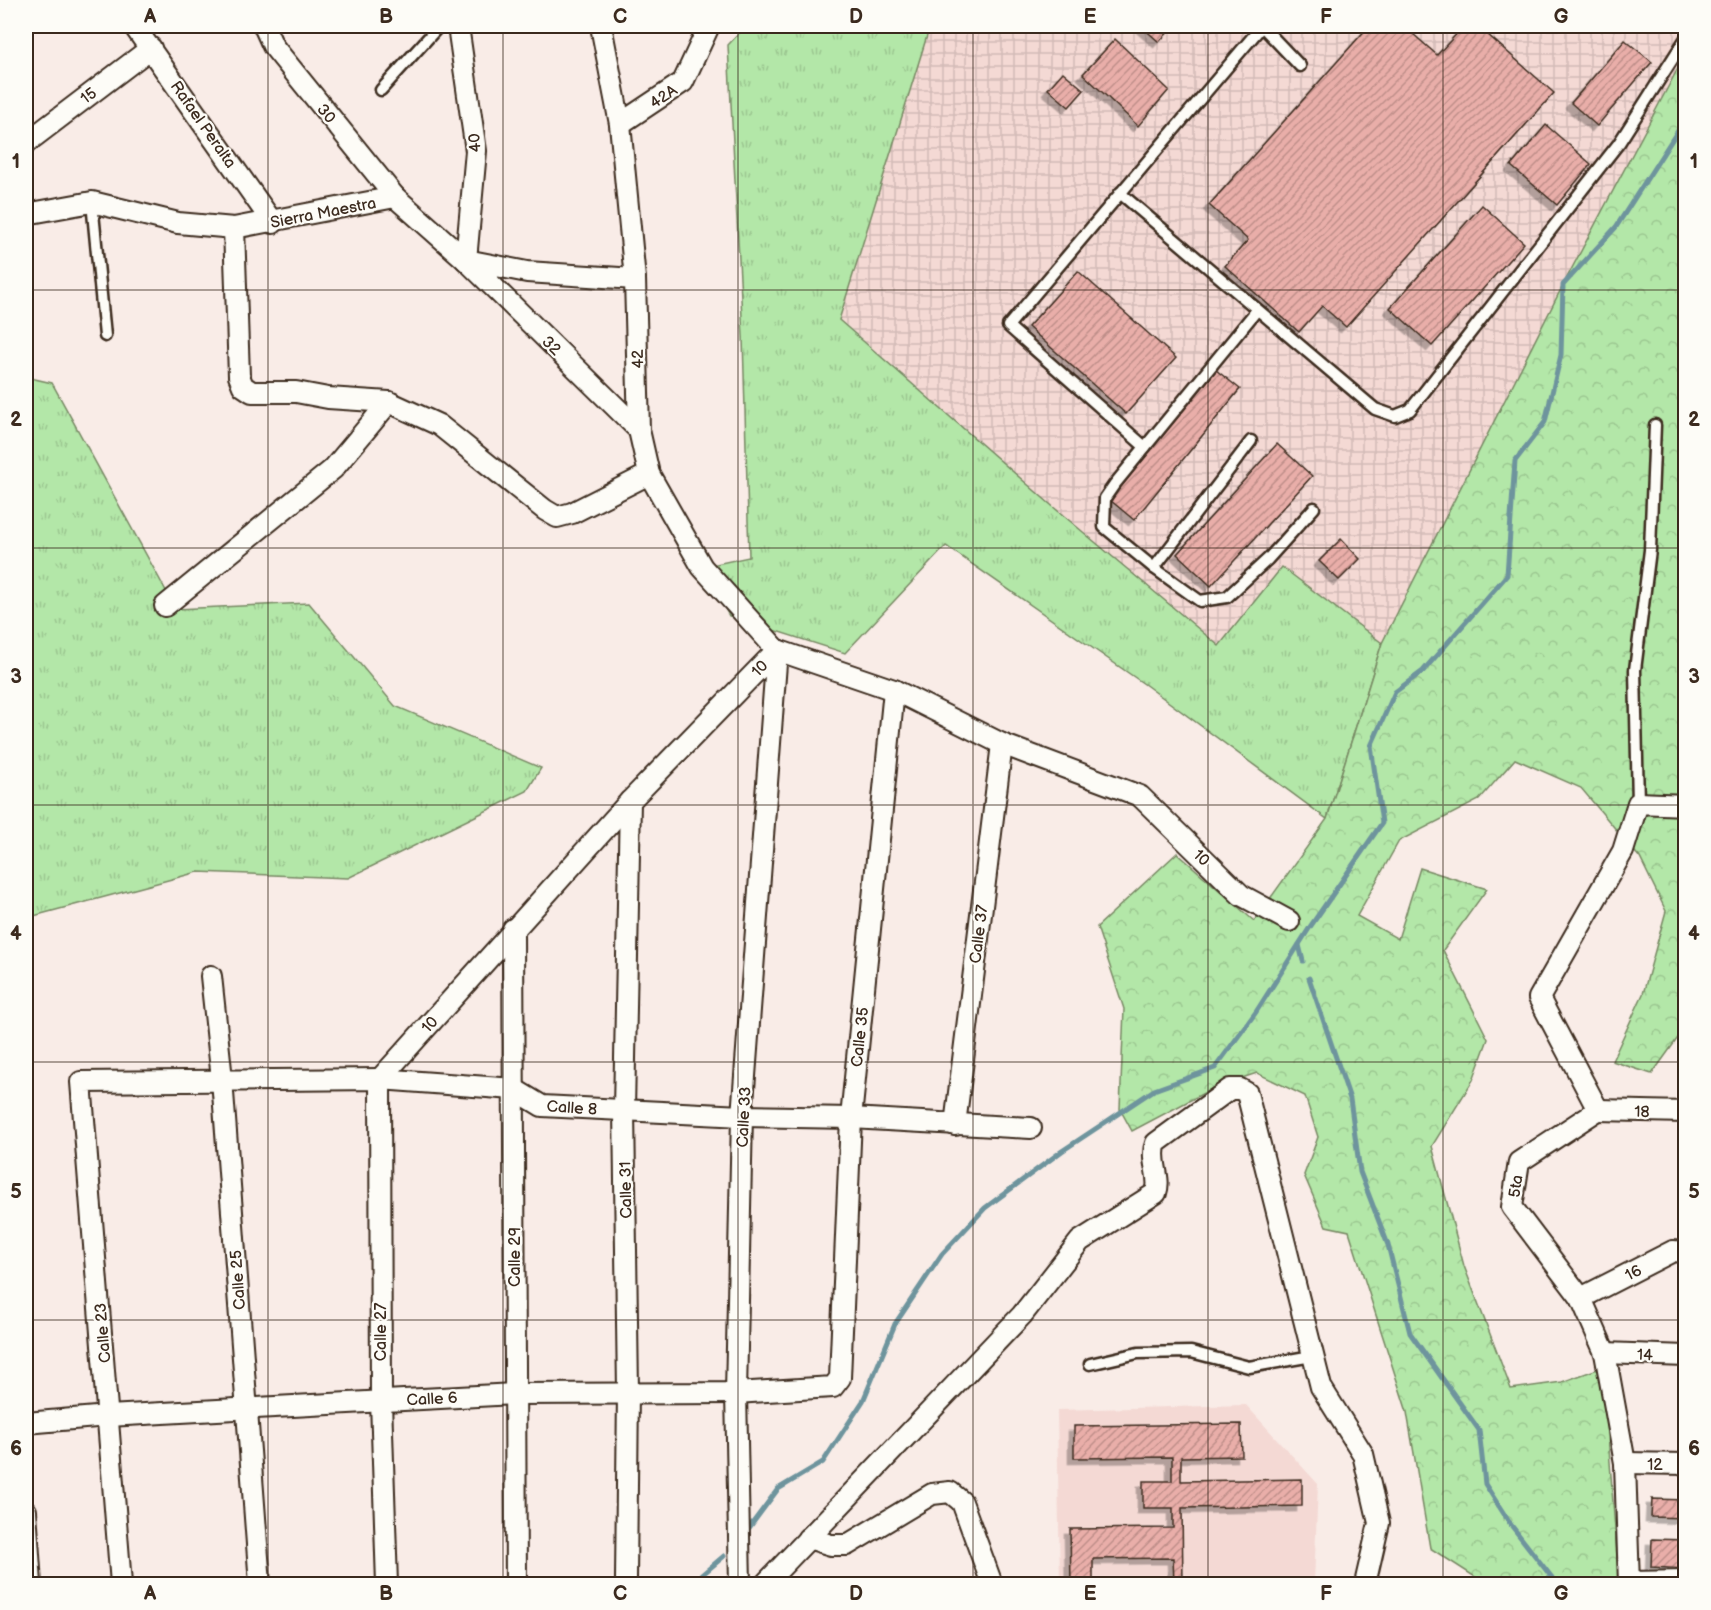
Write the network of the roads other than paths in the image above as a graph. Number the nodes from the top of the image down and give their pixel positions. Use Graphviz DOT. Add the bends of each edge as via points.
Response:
graph roads {
  1 [pos="134,26"];
  2 [pos="264,26"];
  3 [pos="439,26"];
  4 [pos="458,26"];
  5 [pos="601,26"];
  6 [pos="709,26"];
  7 [pos="1262,26"];
  8 [pos="1686,38"];
  9 [pos="151,48"];
  10 [pos="1300,66"];
  11 [pos="381,90"];
  12 [pos="620,124"];
  13 [pos="26,143"];
  14 [pos="1119,193"];
  15 [pos="395,197"];
  16 [pos="92,202"];
  17 [pos="26,214"];
  18 [pos="273,223"];
  19 [pos="234,228"];
  20 [pos="466,260"];
  21 [pos="635,279"];
  22 [pos="1257,310"];
  23 [pos="105,336"];
  24 [pos="389,402"];
  25 [pos="1655,425"];
  26 [pos="639,430"];
  27 [pos="1251,441"];
  28 [pos="1145,447"];
  29 [pos="649,474"];
  30 [pos="1314,508"];
  31 [pos="1154,568"];
  32 [pos="165,606"];
  33 [pos="777,650"];
  34 [pos="894,690"];
  35 [pos="1002,744"];
  36 [pos="630,801"];
  37 [pos="1638,804"];
  38 [pos="1686,805"];
  39 [pos="1288,921"];
  40 [pos="513,929"];
  41 [pos="211,976"];
  42 [pos="222,1079"];
  43 [pos="380,1079"];
  44 [pos="81,1082"];
  45 [pos="514,1089"];
  46 [pos="624,1110"];
  47 [pos="1598,1110"];
  48 [pos="1686,1112"];
  49 [pos="742,1116"];
  50 [pos="851,1118"];
  51 [pos="955,1125"];
  52 [pos="1031,1128"];
  53 [pos="1686,1252"];
  54 [pos="1581,1298"];
  55 [pos="1605,1353"];
  56 [pos="1312,1356"];
  57 [pos="1686,1356"];
  58 [pos="1090,1364"];
  59 [pos="838,1384"];
  60 [pos="628,1391"];
  61 [pos="736,1393"];
  62 [pos="514,1394"];
  63 [pos="381,1401"];
  64 [pos="247,1408"];
  65 [pos="108,1416"];
  66 [pos="26,1423"];
  67 [pos="1625,1463"];
  68 [pos="1686,1464"];
  69 [pos="26,1511"];
  70 [pos="808,1538"];
  71 [pos="626,1579"];
  72 [pos="1686,1581"];
  73 [pos="1629,1583"];
  74 [pos="31,1584"];
  75 [pos="121,1584"];
  76 [pos="260,1584"];
  77 [pos="387,1584"];
  78 [pos="516,1584"];
  79 [pos="740,1584"];
  80 [pos="765,1584"];
  81 [pos="992,1584"];
  82 [pos="1365,1584"];
  1 -- 9 [label="street, Rafael Peralta"];
  2 -- 15 [label="street, 30" via="273,46"];
  3 -- 11 [label="lane"];
  4 -- 20 [label="street, 40" via="476,151"];
  5 -- 12 [label="street, 42"];
  6 -- 12 [label="street, 42A" via="683,82"];
  7 -- 10 [label="lane"];
  7 -- 14 [label="lane"];
  8 -- 22 [label="lane" via="1619,143 1410,410 1395,416 1375,409"];
  9 -- 13 [label="street, 15"];
  9 -- 18 [label="street, Rafael Peralta"];
  12 -- 21 [label="street, 42"];
  14 -- 22 [label="lane"];
  14 -- 28 [label="lane" via="1008,326"];
  15 -- 18 [label="street, Sierra Maestra"];
  15 -- 20 [label="street, Sierra Maestra"];
  16 -- 17 [label="street, Sierra Maestra"];
  16 -- 19 [label="street, Sierra Maestra" via="178,223"];
  16 -- 23 [label="lane"];
  18 -- 19 [label="street, Sierra Maestra"];
  19 -- 24 [label="street" via="239,376 243,386 252,392 296,392"];
  20 -- 21 [label="street" via="527,272"];
  20 -- 26 [label="street, 32"];
  21 -- 26 [label="street, 42"];
  22 -- 28 [label="lane"];
  24 -- 29 [label="street" via="439,425 557,517"];
  24 -- 32 [label="street" via="333,468"];
  25 -- 37 [label="lane" via="1650,549 1635,670"];
  26 -- 29 [label="street, 42"];
  27 -- 31 [label="lane"];
  28 -- 31 [label="lane" via="1105,498 1102,513 1104,526"];
  29 -- 33 [label="street, 42" via="702,567"];
  30 -- 31 [label="lane" via="1227,597 1200,601"];
  33 -- 34 [label="street, 10"];
  33 -- 36 [label="street, 10"];
  33 -- 49 [label="street, Calle 33"];
  34 -- 35 [label="street, 10"];
  34 -- 50 [label="street, Calle 35"];
  35 -- 39 [label="street, 10" via="1140,796 1241,895"];
  35 -- 51 [label="street, Calle 37"];
  36 -- 40 [label="street, 10"];
  36 -- 46 [label="street, Calle 31"];
  37 -- 38 [label="street"];
  37 -- 47 [label="street" via="1623,851 1539,999"];
  40 -- 43 [label="street, 10"];
  40 -- 45 [label="street, Calle 29"];
  41 -- 42 [label="street, Calle 25"];
  42 -- 43 [label="street, Calle 8"];
  42 -- 44 [label="street, Calle 8"];
  42 -- 64 [label="street, Calle 25"];
  43 -- 45 [label="street, Calle 8"];
  43 -- 63 [label="street, Calle 27"];
  44 -- 65 [label="street, Calle 23"];
  45 -- 46 [label="street, Calle 8" via="542,1106"];
  45 -- 62 [label="street, Calle 29"];
  46 -- 49 [label="street, Calle 8"];
  46 -- 60 [label="street, Calle 31"];
  47 -- 48 [label="street, 18"];
  47 -- 54 [label="street, 5ta" via="1519,1162 1512,1207"];
  49 -- 50 [label="street, Calle 8"];
  49 -- 61 [label="street, Calle 33"];
  50 -- 51 [label="street, Calle 8"];
  50 -- 59 [label="street, Calle 35"];
  51 -- 52 [label="street, Calle 8"];
  53 -- 54 [label="street, 16" via="1673,1251"];
  54 -- 55 [label="street, 5ta"];
  55 -- 57 [label="street, 14"];
  55 -- 67 [label="street, 5ta"];
  56 -- 58 [label="lane" via="1249,1367 1191,1352 1138,1353"];
  56 -- 70 [label="street" via="1247,1093 1230,1089 1156,1143 1152,1152 1159,1186 1156,1193 1080,1241 1022,1315"];
  56 -- 82 [label="street" via="1321,1387 1362,1454 1379,1523"];
  59 -- 61 [label="street, Calle 6"];
  60 -- 61 [label="street, Calle 6"];
  60 -- 62 [label="street, Calle 6"];
  60 -- 71 [label="street, Calle 31"];
  61 -- 79 [label="street, Calle 33"];
  62 -- 63 [label="street, Calle 6"];
  62 -- 78 [label="street, Calle 29"];
  63 -- 64 [label="street, Calle 6"];
  63 -- 77 [label="street, Calle 27"];
  64 -- 65 [label="street, Calle 6"];
  64 -- 76 [label="street, Calle 25"];
  65 -- 66 [label="street, Calle 6"];
  65 -- 75 [label="street, Calle 23"];
  67 -- 68 [label="street, 12"];
  67 -- 73 [label="street, 5ta"];
  69 -- 74 [label="street"];
  70 -- 80 [label="street"];
  70 -- 81 [label="street" via="847,1545 932,1494 950,1492 962,1502"];
  72 -- 73 [label="street"];
}
